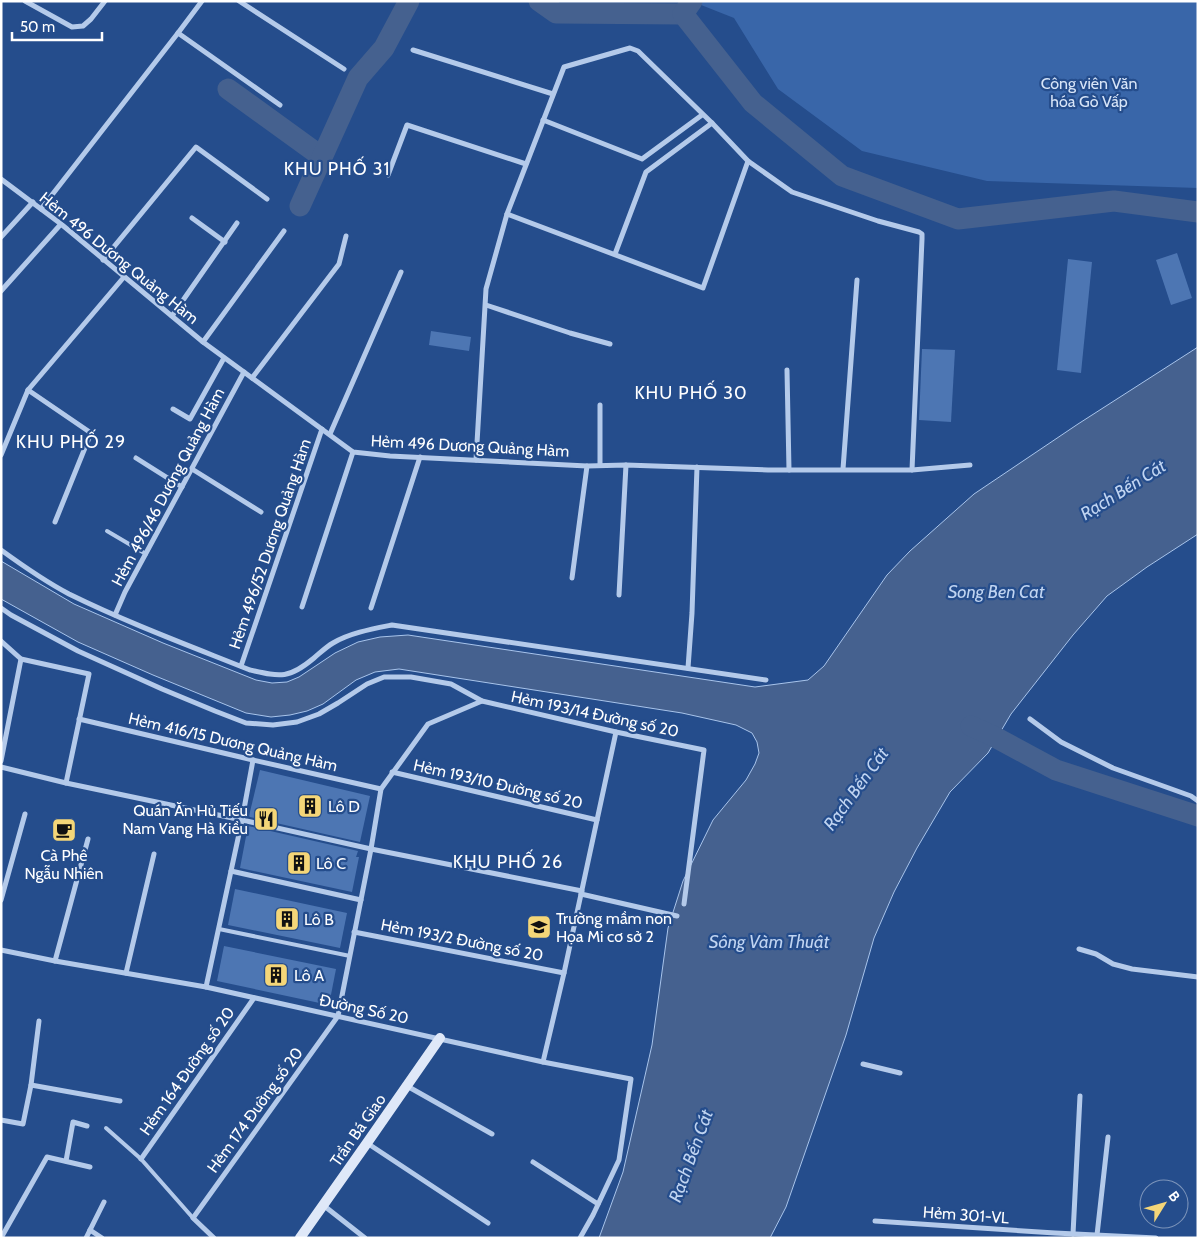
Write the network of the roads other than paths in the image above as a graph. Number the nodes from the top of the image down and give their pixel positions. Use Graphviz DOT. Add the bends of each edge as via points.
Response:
graph roads {
  1 [pos="25,1"];
  2 [pos="105,1"];
  3 [pos="202,1"];
  4 [pos="239,1"];
  5 [pos="178,33"];
  6 [pos="413,50"];
  7 [pos="344,69"];
  8 [pos="553,94"];
  9 [pos="280,105"];
  10 [pos="702,115"];
  11 [pos="543,120"];
  12 [pos="712,123"];
  13 [pos="642,159"];
  14 [pos="748,161"];
  15 [pos="526,164"];
  16 [pos="646,172"];
  17 [pos="388,175"];
  18 [pos="1,179"];
  19 [pos="267,200"];
  20 [pos="32,202"];
  21 [pos="41,209"];
  22 [pos="507,214"];
  23 [pos="192,218"];
  24 [pos="237,223"];
  25 [pos="61,224"];
  26 [pos="284,232"];
  27 [pos="346,236"];
  28 [pos="1,238"];
  29 [pos="225,242"];
  30 [pos="614,254"];
  31 [pos="104,260"];
  32 [pos="401,272"];
  33 [pos="124,276"];
  34 [pos="857,280"];
  35 [pos="1,291"];
  36 [pos="486,305"];
  37 [pos="172,316"];
  38 [pos="203,342"];
  39 [pos="610,344"];
  40 [pos="224,358"];
  41 [pos="786,370"];
  42 [pos="244,372"];
  43 [pos="252,378"];
  44 [pos="28,390"];
  45 [pos="600,405"];
  46 [pos="173,409"];
  47 [pos="322,429"];
  48 [pos="330,434"];
  49 [pos="354,452"];
  50 [pos="1,455"];
  51 [pos="420,457"];
  52 [pos="136,458"];
  53 [pos="476,460"];
  54 [pos="600,465"];
  55 [pos="626,465"];
  56 [pos="970,465"];
  57 [pos="587,466"];
  58 [pos="697,467"];
  59 [pos="192,469"];
  60 [pos="789,470"];
  61 [pos="843,470"];
  62 [pos="912,470"];
  63 [pos="182,487"];
  64 [pos="261,512"];
  65 [pos="54,522"];
  66 [pos="107,531"];
  67 [pos="1,550"];
  68 [pos="146,554"];
  69 [pos="572,578"];
  70 [pos="620,595"];
  71 [pos="302,607"];
  72 [pos="1,608"];
  73 [pos="371,608"];
  74 [pos="115,615"];
  75 [pos="1,641"];
  76 [pos="21,659"];
  77 [pos="241,666"];
  78 [pos="688,668"];
  79 [pos="766,680"];
  80 [pos="482,701"];
  81 [pos="79,719"];
  82 [pos="1030,719"];
  83 [pos="616,732"];
  84 [pos="253,760"];
  85 [pos="1,761"];
  86 [pos="1,767"];
  87 [pos="392,772"];
  88 [pos="66,783"];
  89 [pos="381,789"];
  90 [pos="1198,800"];
  91 [pos="25,814"];
  92 [pos="242,820"];
  93 [pos="597,820"];
  94 [pos="88,839"];
  95 [pos="371,849"];
  96 [pos="154,854"];
  97 [pos="231,871"];
  98 [pos="581,893"];
  99 [pos="1,900"];
  100 [pos="361,900"];
  101 [pos="684,904"];
  102 [pos="677,916"];
  103 [pos="219,929"];
  104 [pos="354,932"];
  105 [pos="1079,949"];
  106 [pos="1,950"];
  107 [pos="350,956"];
  108 [pos="55,961"];
  109 [pos="564,972"];
  110 [pos="126,973"];
  111 [pos="1198,977"];
  112 [pos="206,987"];
  113 [pos="254,998"];
  114 [pos="338,1016"];
  115 [pos="40,1021"];
  116 [pos="440,1038"];
  117 [pos="543,1062"];
  118 [pos="863,1064"];
  119 [pos="900,1073"];
  120 [pos="31,1085"];
  121 [pos="406,1086"];
  122 [pos="1080,1096"];
  123 [pos="120,1101"];
  124 [pos="1,1120"];
  125 [pos="87,1126"];
  126 [pos="106,1128"];
  127 [pos="492,1134"];
  128 [pos="1108,1137"];
  129 [pos="368,1143"];
  130 [pos="141,1159"];
  131 [pos="66,1161"];
  132 [pos="533,1162"];
  133 [pos="90,1166"];
  134 [pos="104,1202"];
  135 [pos="598,1204"];
  136 [pos="323,1205"];
  137 [pos="193,1218"];
  138 [pos="875,1221"];
  139 [pos="488,1223"];
  140 [pos="90,1230"];
  141 [pos="1073,1234"];
  142 [pos="1098,1235"];
  143 [pos="1,1238"];
  144 [pos="86,1238"];
  145 [pos="102,1238"];
  146 [pos="214,1238"];
  147 [pos="300,1238"];
  148 [pos="365,1238"];
  149 [pos="580,1238"];
  150 [pos="1156,1238"];
  1 -- 2 [label="street" via="72,27 83,26"];
  3 -- 5 [label="street"];
  4 -- 7 [label="street"];
  5 -- 9 [label="street"];
  5 -- 21 [label="street"];
  6 -- 8 [label="street"];
  8 -- 10 [label="street" via="564,67 630,48 638,51"];
  8 -- 11 [label="street"];
  10 -- 12 [label="street"];
  10 -- 13 [label="street"];
  11 -- 13 [label="street"];
  11 -- 15 [label="street"];
  12 -- 14 [label="street"];
  12 -- 16 [label="street"];
  13 -- 16 [label="street"];
  14 -- 30 [label="street" via="702,288"];
  14 -- 62 [label="street" via="792,192 922,234"];
  15 -- 17 [label="street" via="407,125"];
  15 -- 22 [label="street"];
  16 -- 30 [label="street"];
  18 -- 20 [label="street, Hẻm 496 Dương Quảng Hàm"];
  19 -- 31 [label="street" via="196,147"];
  20 -- 21 [label="street, Hẻm 496 Dương Quảng Hàm"];
  20 -- 28 [label="street"];
  21 -- 25 [label="street, Hẻm 496 Dương Quảng Hàm"];
  22 -- 30 [label="street"];
  22 -- 36 [label="street" via="486,289"];
  23 -- 29 [label="street"];
  24 -- 29 [label="street"];
  25 -- 31 [label="street, Hẻm 496 Dương Quảng Hàm"];
  25 -- 35 [label="street"];
  26 -- 38 [label="street"];
  27 -- 43 [label="street" via="339,264"];
  29 -- 37 [label="street"];
  31 -- 33 [label="street, Hẻm 496 Dương Quảng Hàm"];
  32 -- 48 [label="street"];
  33 -- 37 [label="street, Hẻm 496 Dương Quảng Hàm"];
  33 -- 44 [label="street"];
  34 -- 61 [label="street"];
  36 -- 39 [label="street"];
  36 -- 53 [label="street"];
  37 -- 38 [label="street, Hẻm 496 Dương Quảng Hàm"];
  38 -- 40 [label="street, Hẻm 496 Dương Quảng Hàm"];
  40 -- 42 [label="street, Hẻm 496 Dương Quảng Hàm"];
  40 -- 46 [label="street" via="190,419"];
  41 -- 60 [label="street"];
  42 -- 43 [label="street, Hẻm 496 Dương Quảng Hàm"];
  42 -- 59 [label="street, Hẻm 496/46 Dương Quảng Hàm"];
  43 -- 47 [label="street, Hẻm 496 Dương Quảng Hàm"];
  44 -- 50 [label="street"];
  44 -- 65 [label="street" via="91,433"];
  45 -- 54 [label="street"];
  47 -- 48 [label="street, Hẻm 496 Dương Quảng Hàm"];
  47 -- 77 [label="street, Hẻm 496/52 Dương Quảng Hàm"];
  48 -- 49 [label="street, Hẻm 496 Dương Quảng Hàm"];
  49 -- 51 [label="street, Hẻm 496 Dương Quảng Hàm"];
  49 -- 71 [label="street"];
  51 -- 53 [label="street, Hẻm 496 Dương Quảng Hàm"];
  51 -- 73 [label="street"];
  52 -- 63 [label="street"];
  53 -- 57 [label="street, Hẻm 496 Dương Quảng Hàm"];
  54 -- 55 [label="street, Hẻm 496 Dương Quảng Hàm"];
  54 -- 57 [label="street, Hẻm 496 Dương Quảng Hàm"];
  55 -- 58 [label="street, Hẻm 496 Dương Quảng Hàm"];
  55 -- 70 [label="street"];
  56 -- 62 [label="street, Hẻm 496 Dương Quảng Hàm"];
  57 -- 69 [label="street"];
  58 -- 60 [label="street, Hẻm 496 Dương Quảng Hàm"];
  58 -- 78 [label="street"];
  59 -- 63 [label="street, Hẻm 496/46 Dương Quảng Hàm"];
  59 -- 64 [label="street"];
  60 -- 61 [label="street, Hẻm 496 Dương Quảng Hàm"];
  61 -- 62 [label="street, Hẻm 496 Dương Quảng Hàm"];
  63 -- 68 [label="street, Hẻm 496/46 Dương Quảng Hàm"];
  66 -- 68 [label="lane"];
  67 -- 74 [label="street" via="68,593"];
  68 -- 74 [label="street, Hẻm 496/46 Dương Quảng Hàm"];
  72 -- 80 [label="street, Hẻm 193/14 Đường số 20" via="78,651 246,723 273,725 297,722 319,714 384,677 411,677 451,684"];
  74 -- 77 [label="street"];
  75 -- 76 [label="street"];
  76 -- 81 [label="street" via="89,674"];
  76 -- 85 [label="street"];
  77 -- 78 [label="street" via="273,675 290,674 332,644 358,632 392,624"];
  78 -- 79 [label="street"];
  80 -- 83 [label="street, Hẻm 193/14 Đường số 20"];
  80 -- 87 [label="street" via="428,724"];
  81 -- 84 [label="street, Hẻm 416/15 Dương Quảng Hàm"];
  81 -- 88 [label="street"];
  82 -- 90 [label="street" via="1061,742 1113,768"];
  83 -- 93 [label="street"];
  83 -- 101 [label="street, Hẻm 193/14 Đường số 20" via="704,750"];
  84 -- 89 [label="street, Hẻm 416/15 Dương Quảng Hàm"];
  84 -- 92 [label="street"];
  86 -- 88 [label="street"];
  87 -- 89 [label="street"];
  87 -- 93 [label="street, Hẻm 193/10 Đường số 20"];
  88 -- 92 [label="street"];
  89 -- 95 [label="street"];
  91 -- 99 [label="street"];
  92 -- 95 [label="street"];
  92 -- 97 [label="street"];
  93 -- 98 [label="street"];
  94 -- 108 [label="street"];
  95 -- 98 [label="street"];
  95 -- 100 [label="street"];
  96 -- 110 [label="street"];
  97 -- 100 [label="street"];
  97 -- 103 [label="street"];
  98 -- 102 [label="street"];
  98 -- 109 [label="street"];
  100 -- 104 [label="street"];
  103 -- 107 [label="lane"];
  103 -- 112 [label="street"];
  104 -- 107 [label="street"];
  104 -- 109 [label="street, Hẻm 193/2 Đường số 20"];
  105 -- 111 [label="street" via="1113,964"];
  106 -- 108 [label="street, Đường Số 20"];
  107 -- 114 [label="street"];
  108 -- 110 [label="street, Đường Số 20"];
  109 -- 117 [label="street"];
  110 -- 112 [label="street, Đường Số 20"];
  112 -- 113 [label="street, Đường Số 20"];
  113 -- 114 [label="street, Đường Số 20"];
  113 -- 130 [label="street, Hẻm 164 Đường số 20"];
  114 -- 116 [label="street, Đường Số 20"];
  114 -- 137 [label="street, Hẻm 174 Đường số 20"];
  115 -- 120 [label="street"];
  116 -- 117 [label="street, Đường Số 20"];
  116 -- 121 [label="street, Trần Bá Giao"];
  117 -- 135 [label="street, Đường Số 20" via="631,1079 619,1160"];
  118 -- 119 [label="street"];
  120 -- 123 [label="street"];
  120 -- 124 [label="street" via="23,1124"];
  121 -- 127 [label="street"];
  121 -- 129 [label="street, Trần Bá Giao"];
  122 -- 141 [label="street"];
  125 -- 131 [label="street" via="73,1122"];
  126 -- 130 [label="lane"];
  128 -- 142 [label="street"];
  129 -- 136 [label="street, Trần Bá Giao"];
  129 -- 139 [label="street"];
  130 -- 137 [label="lane"];
  131 -- 133 [label="street"];
  131 -- 143 [label="street" via="47,1157"];
  132 -- 135 [label="street"];
  134 -- 140 [label="street"];
  135 -- 149 [label="street"];
  136 -- 147 [label="street, Trần Bá Giao"];
  136 -- 148 [label="street"];
  137 -- 146 [label="street"];
  138 -- 141 [label="street, Hẻm 301-VL"];
  140 -- 144 [label="street"];
  140 -- 145 [label="street"];
  141 -- 142 [label="street, Hẻm 301-VL"];
  142 -- 150 [label="street, Hẻm 301-VL"];
}
